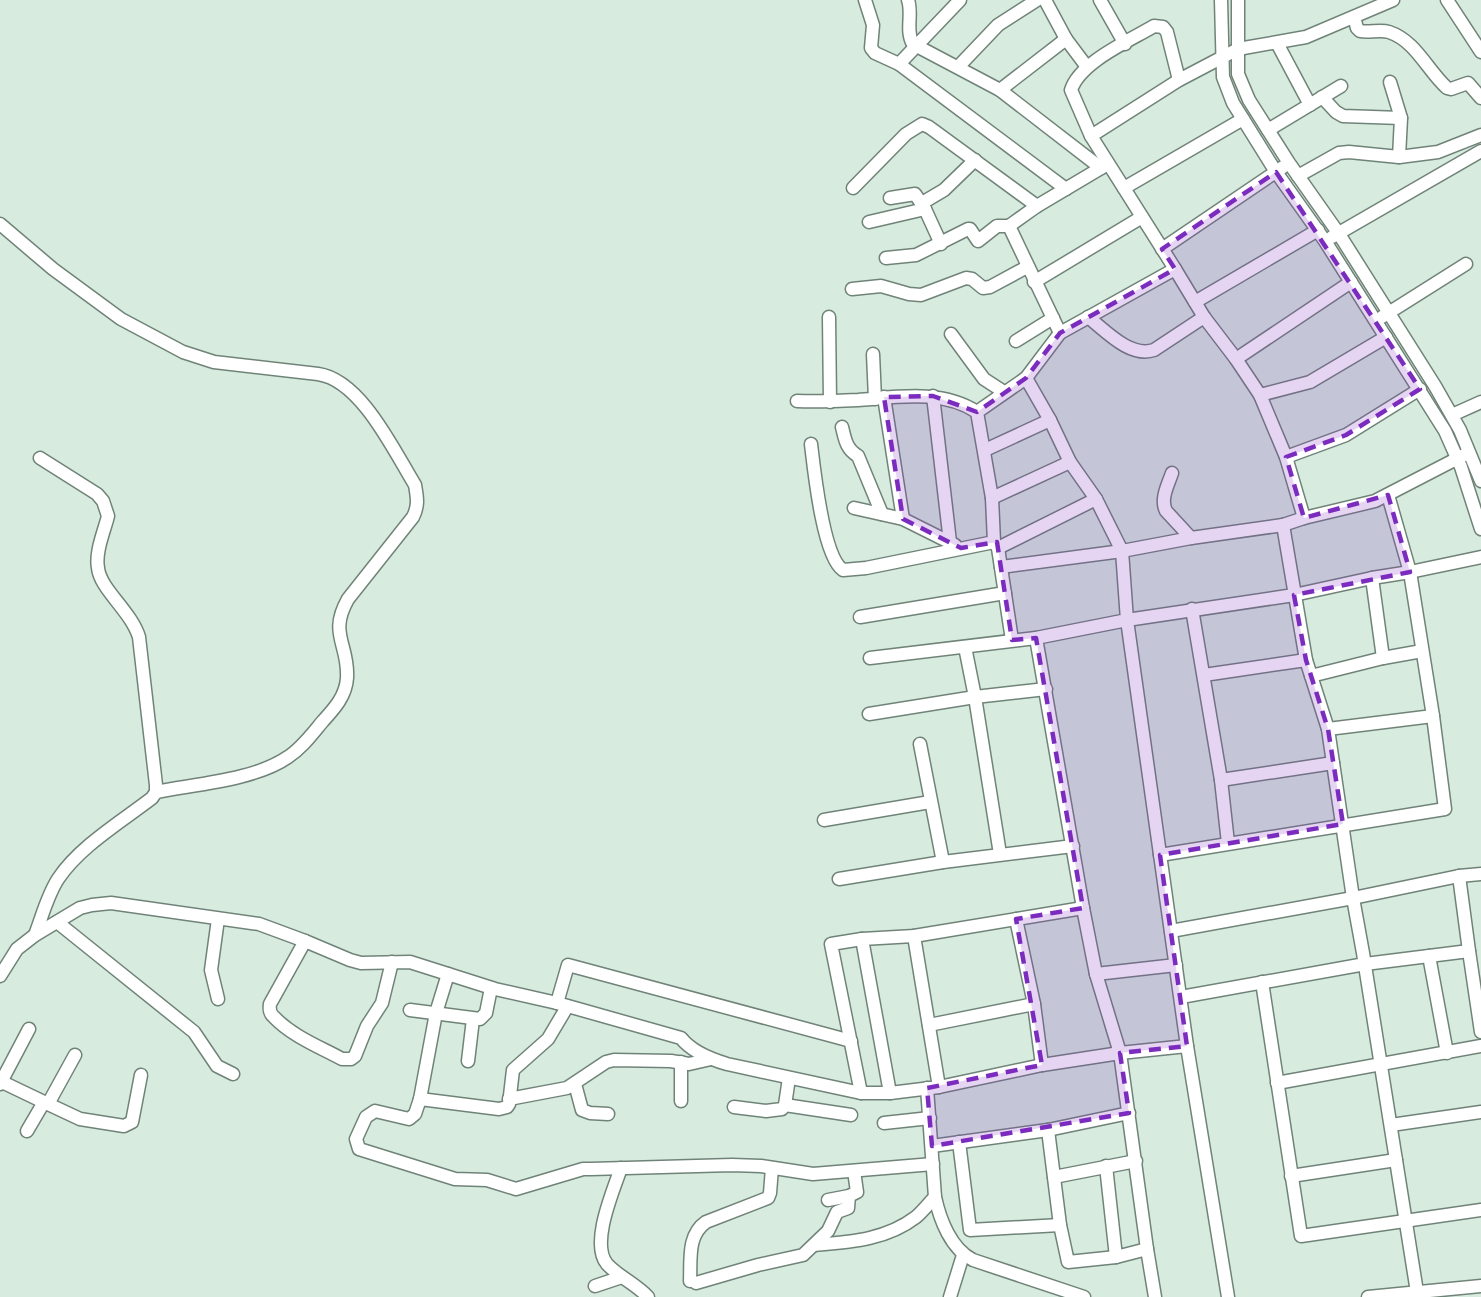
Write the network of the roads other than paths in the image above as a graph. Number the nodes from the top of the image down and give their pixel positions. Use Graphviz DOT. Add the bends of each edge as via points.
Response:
graph roads {
  1 [pos="865,0"];
  2 [pos="908,0"];
  3 [pos="960,0"];
  4 [pos="1037,0"];
  5 [pos="1045,0"];
  6 [pos="1100,0"];
  7 [pos="1221,0"];
  8 [pos="1238,0"];
  9 [pos="1393,0"];
  10 [pos="1451,2"];
  11 [pos="1354,16"];
  12 [pos="1066,39"];
  13 [pos="1277,43"];
  14 [pos="1125,44"];
  15 [pos="916,45"];
  16 [pos="1238,50"];
  17 [pos="1481,52"];
  18 [pos="1221,57"];
  19 [pos="899,63"];
  20 [pos="958,67"];
  21 [pos="1087,67"];
  22 [pos="1179,80"];
  23 [pos="1390,82"];
  24 [pos="1341,86"];
  25 [pos="1000,90"];
  26 [pos="1322,97"];
  27 [pos="1481,98"];
  28 [pos="1310,105"];
  29 [pos="1243,118"];
  30 [pos="1401,118"];
  31 [pos="1268,130"];
  32 [pos="1481,135"];
  33 [pos="1091,136"];
  34 [pos="1481,151"];
  35 [pos="1399,157"];
  36 [pos="975,160"];
  37 [pos="1289,163"];
  38 [pos="1105,166"];
  39 [pos="1276,172"];
  40 [pos="1298,176"];
  41 [pos="853,188"];
  42 [pos="1124,188"];
  43 [pos="1066,189"];
  44 [pos="890,198"];
  45 [pos="924,206"];
  46 [pos="1037,206"];
  47 [pos="1142,217"];
  48 [pos="868,222"];
  49 [pos="0,224"];
  50 [pos="1009,226"];
  51 [pos="1339,234"];
  52 [pos="1322,236"];
  53 [pos="941,244"];
  54 [pos="1162,249"];
  55 [pos="886,258"];
  56 [pos="1466,264"];
  57 [pos="1027,267"];
  58 [pos="1174,268"];
  59 [pos="1034,282"];
  60 [pos="1351,282"];
  61 [pos="852,289"];
  62 [pos="1195,302"];
  63 [pos="1388,313"];
  64 [pos="829,317"];
  65 [pos="1088,317"];
  66 [pos="1204,317"];
  67 [pos="1053,318"];
  68 [pos="1376,321"];
  69 [pos="1060,333"];
  70 [pos="951,334"];
  71 [pos="1386,337"];
  72 [pos="1016,341"];
  73 [pos="873,354"];
  74 [pos="1236,359"];
  75 [pos="1026,378"];
  76 [pos="1419,389"];
  77 [pos="1004,392"];
  78 [pos="1260,395"];
  79 [pos="933,396"];
  80 [pos="880,398"];
  81 [pos="797,401"];
  82 [pos="830,402"];
  83 [pos="1481,402"];
  84 [pos="977,412"];
  85 [pos="1452,414"];
  86 [pos="1050,420"];
  87 [pos="842,427"];
  88 [pos="811,444"];
  89 [pos="985,450"];
  90 [pos="1470,451"];
  91 [pos="1286,457"];
  92 [pos="40,458"];
  93 [pos="1458,458"];
  94 [pos="1070,462"];
  95 [pos="1172,473"];
  96 [pos="1481,480"];
  97 [pos="1388,495"];
  98 [pos="992,498"];
  99 [pos="1096,499"];
  100 [pos="854,508"];
  101 [pos="882,514"];
  102 [pos="1304,518"];
  103 [pos="903,519"];
  104 [pos="1283,525"];
  105 [pos="1481,529"];
  106 [pos="1191,538"];
  107 [pos="950,542"];
  108 [pos="996,545"];
  109 [pos="961,548"];
  110 [pos="1122,551"];
  111 [pos="1481,557"];
  112 [pos="1001,567"];
  113 [pos="1410,572"];
  114 [pos="1372,578"];
  115 [pos="1005,593"];
  116 [pos="1294,595"];
  117 [pos="1192,609"];
  118 [pos="860,617"];
  119 [pos="1127,620"];
  120 [pos="1036,638"];
  121 [pos="1012,640"];
  122 [pos="965,647"];
  123 [pos="1422,651"];
  124 [pos="870,658"];
  125 [pos="1383,658"];
  126 [pos="1306,660"];
  127 [pos="1204,675"];
  128 [pos="1311,676"];
  129 [pos="1046,689"];
  130 [pos="975,697"];
  131 [pos="869,714"];
  132 [pos="1433,716"];
  133 [pos="1328,729"];
  134 [pos="920,744"];
  135 [pos="1333,763"];
  136 [pos="1221,780"];
  137 [pos="156,792"];
  138 [pos="930,802"];
  139 [pos="824,820"];
  140 [pos="1343,824"];
  141 [pos="1228,843"];
  142 [pos="1073,846"];
  143 [pos="1000,854"];
  144 [pos="1160,855"];
  145 [pos="943,862"];
  146 [pos="1481,874"];
  147 [pos="1459,876"];
  148 [pos="839,879"];
  149 [pos="1353,898"];
  150 [pos="1083,909"];
  151 [pos="1016,918"];
  152 [pos="218,919"];
  153 [pos="57,922"];
  154 [pos="1172,931"];
  155 [pos="35,935"];
  156 [pos="914,936"];
  157 [pos="862,939"];
  158 [pos="305,941"];
  159 [pos="1469,951"];
  160 [pos="1429,956"];
  161 [pos="392,962"];
  162 [pos="1365,964"];
  163 [pos="1176,965"];
  164 [pos="448,974"];
  165 [pos="1096,974"];
  166 [pos="0,976"];
  167 [pos="1262,982"];
  168 [pos="491,988"];
  169 [pos="1181,997"];
  170 [pos="218,999"];
  171 [pos="1034,1004"];
  172 [pos="562,1005"];
  173 [pos="410,1010"];
  174 [pos="436,1013"];
  175 [pos="473,1019"];
  176 [pos="929,1025"];
  177 [pos="29,1029"];
  178 [pos="1481,1032"];
  179 [pos="851,1041"];
  180 [pos="1187,1046"];
  181 [pos="1481,1046"];
  182 [pos="1120,1053"];
  183 [pos="1447,1053"];
  184 [pos="75,1054"];
  185 [pos="711,1059"];
  186 [pos="468,1061"];
  187 [pos="681,1062"];
  188 [pos="1042,1065"];
  189 [pos="1381,1065"];
  190 [pos="233,1074"];
  191 [pos="141,1076"];
  192 [pos="789,1078"];
  193 [pos="0,1082"];
  194 [pos="1278,1083"];
  195 [pos="575,1084"];
  196 [pos="933,1088"];
  197 [pos="861,1093"];
  198 [pos="890,1094"];
  199 [pos="420,1099"];
  200 [pos="510,1099"];
  201 [pos="681,1101"];
  202 [pos="46,1103"];
  203 [pos="785,1105"];
  204 [pos="734,1107"];
  205 [pos="1481,1112"];
  206 [pos="1129,1113"];
  207 [pos="608,1114"];
  208 [pos="851,1115"];
  209 [pos="930,1118"];
  210 [pos="884,1123"];
  211 [pos="1391,1125"];
  212 [pos="1047,1130"];
  213 [pos="27,1131"];
  214 [pos="959,1142"];
  215 [pos="933,1146"];
  216 [pos="1396,1160"];
  217 [pos="1136,1161"];
  218 [pos="933,1164"];
  219 [pos="1106,1166"];
  220 [pos="621,1168"];
  221 [pos="772,1168"];
  222 [pos="855,1172"];
  223 [pos="1291,1176"];
  224 [pos="1054,1177"];
  225 [pos="849,1196"];
  226 [pos="935,1197"];
  227 [pos="828,1200"];
  228 [pos="1481,1210"];
  229 [pos="1406,1220"];
  230 [pos="1060,1225"];
  231 [pos="814,1245"];
  232 [pos="1147,1249"];
  233 [pos="963,1255"];
  234 [pos="1116,1257"];
  235 [pos="622,1277"];
  236 [pos="596,1286"];
  237 [pos="1481,1286"];
  238 [pos="1417,1292"];
  239 [pos="1437,1294"];
  240 [pos="648,1297"];
  241 [pos="950,1297"];
  242 [pos="1084,1297"];
  243 [pos="1155,1297"];
  244 [pos="1228,1297"];
  245 [pos="1368,1297"];
  1 -- 19 [label="street" via="873,25 871,48"];
  2 -- 15 [label="street" via="909,35"];
  3 -- 15 [label="street"];
  4 -- 20 [label="street" via="998,25"];
  5 -- 12 [label="street"];
  6 -- 14 [label="street"];
  7 -- 18 [label="street"];
  8 -- 16 [label="street"];
  9 -- 11 [label="street"];
  10 -- 17 [label="street"];
  11 -- 13 [label="street"];
  11 -- 27 [label="street" via="1360,31 1387,31 1404,40 1447,88 1468,83"];
  12 -- 21 [label="street"];
  12 -- 25 [label="street"];
  13 -- 16 [label="street"];
  13 -- 28 [label="street"];
  14 -- 21 [label="street"];
  14 -- 22 [label="street" via="1154,26 1163,27"];
  15 -- 19 [label="street"];
  15 -- 20 [label="street"];
  16 -- 18 [label="street"];
  16 -- 31 [label="street" via="1238,74"];
  18 -- 22 [label="street"];
  18 -- 29 [label="street" via="1225,84"];
  19 -- 43 [label="street"];
  20 -- 25 [label="street"];
  21 -- 33 [label="street" via="1071,95"];
  22 -- 33 [label="street"];
  23 -- 30 [label="street"];
  24 -- 26 [label="street"];
  25 -- 38 [label="street"];
  26 -- 28 [label="street"];
  26 -- 30 [label="street" via="1343,116"];
  28 -- 31 [label="street"];
  29 -- 39 [label="street"];
  29 -- 42 [label="street"];
  30 -- 35 [label="street"];
  31 -- 37 [label="street"];
  32 -- 35 [label="street" via="1438,152"];
  33 -- 38 [label="street"];
  34 -- 51 [label="street"];
  35 -- 40 [label="street" via="1339,153"];
  36 -- 41 [label="street" via="922,124 906,134"];
  36 -- 45 [label="street"];
  36 -- 46 [label="street"];
  37 -- 39 [label="street"];
  37 -- 40 [label="street"];
  38 -- 42 [label="street"];
  38 -- 43 [label="street"];
  39 -- 52 [label="street"];
  39 -- 54 [label="street"];
  40 -- 51 [label="street"];
  42 -- 47 [label="street"];
  43 -- 46 [label="street"];
  44 -- 45 [label="street" via="915,194"];
  45 -- 48 [label="street"];
  45 -- 53 [label="street"];
  46 -- 50 [label="street"];
  47 -- 54 [label="street"];
  47 -- 59 [label="street"];
  49 -- 137 [label="street" via="52,269 121,319 183,352 214,363 333,378 369,411 415,485 418,499 413,517 342,609 338,627 347,662 347,682 336,708 298,750 273,766 256,773"];
  50 -- 53 [label="street" via="997,226 978,240 968,229"];
  50 -- 57 [label="street"];
  51 -- 52 [label="street"];
  51 -- 63 [label="street"];
  52 -- 60 [label="street"];
  52 -- 62 [label="street"];
  53 -- 55 [label="street" via="916,255"];
  54 -- 58 [label="street"];
  56 -- 63 [label="street"];
  57 -- 59 [label="street"];
  57 -- 61 [label="street" via="983,288 966,278 921,295 881,286"];
  58 -- 62 [label="street"];
  58 -- 65 [label="street"];
  59 -- 67 [label="street"];
  60 -- 68 [label="street"];
  60 -- 74 [label="street"];
  62 -- 66 [label="street"];
  63 -- 68 [label="street"];
  63 -- 85 [label="street"];
  64 -- 82 [label="street"];
  65 -- 66 [label="street" via="1129,348 1148,353"];
  65 -- 69 [label="street"];
  66 -- 74 [label="street"];
  67 -- 69 [label="street"];
  67 -- 72 [label="street"];
  68 -- 71 [label="street"];
  69 -- 75 [label="street"];
  70 -- 77 [label="street" via="984,379"];
  71 -- 76 [label="street"];
  71 -- 78 [label="street" via="1311,382"];
  73 -- 80 [label="street"];
  74 -- 78 [label="street"];
  75 -- 77 [label="street"];
  75 -- 86 [label="street"];
  76 -- 91 [label="street" via="1346,435"];
  76 -- 93 [label="street"];
  77 -- 84 [label="street"];
  78 -- 91 [label="street"];
  79 -- 80 [label="street"];
  79 -- 84 [label="street"];
  79 -- 107 [label="street"];
  80 -- 82 [label="street"];
  80 -- 103 [label="street"];
  81 -- 82 [label="street"];
  83 -- 85 [label="street"];
  84 -- 89 [label="street"];
  85 -- 90 [label="street"];
  86 -- 89 [label="street"];
  86 -- 94 [label="street"];
  87 -- 101 [label="street" via="847,447 858,456"];
  88 -- 109 [label="street" via="823,524 838,567 866,568"];
  89 -- 98 [label="street"];
  90 -- 93 [label="street"];
  90 -- 96 [label="street"];
  91 -- 102 [label="street"];
  92 -- 137 [label="street" via="97,494 106,509 108,516 97,567 104,584 131,617 139,637"];
  93 -- 97 [label="street"];
  93 -- 105 [label="street"];
  94 -- 98 [label="street"];
  94 -- 99 [label="street"];
  95 -- 106 [label="street" via="1164,506"];
  97 -- 102 [label="street"];
  97 -- 113 [label="street"];
  98 -- 108 [label="street"];
  99 -- 108 [label="street"];
  99 -- 110 [label="street"];
  100 -- 101 [label="street"];
  101 -- 103 [label="street"];
  102 -- 104 [label="street"];
  103 -- 107 [label="street"];
  104 -- 106 [label="street"];
  104 -- 116 [label="street"];
  106 -- 110 [label="street"];
  107 -- 109 [label="street"];
  108 -- 109 [label="street"];
  108 -- 112 [label="street"];
  110 -- 112 [label="street"];
  110 -- 119 [label="street"];
  111 -- 113 [label="street"];
  112 -- 115 [label="street"];
  113 -- 114 [label="street"];
  113 -- 123 [label="street"];
  114 -- 116 [label="street"];
  114 -- 125 [label="street"];
  115 -- 118 [label="street"];
  115 -- 121 [label="street"];
  116 -- 117 [label="street"];
  116 -- 126 [label="street"];
  117 -- 119 [label="street"];
  117 -- 127 [label="street"];
  119 -- 120 [label="street"];
  119 -- 144 [label="street"];
  120 -- 121 [label="street"];
  120 -- 129 [label="street"];
  121 -- 122 [label="street"];
  122 -- 124 [label="street"];
  122 -- 130 [label="street"];
  123 -- 125 [label="street"];
  123 -- 132 [label="street"];
  125 -- 128 [label="street"];
  126 -- 127 [label="street"];
  126 -- 128 [label="street"];
  127 -- 136 [label="street"];
  128 -- 133 [label="street"];
  129 -- 130 [label="street"];
  129 -- 142 [label="street"];
  130 -- 131 [label="street"];
  130 -- 143 [label="street"];
  132 -- 133 [label="street"];
  132 -- 140 [label="street" via="1445,809"];
  133 -- 135 [label="street"];
  134 -- 138 [label="street"];
  135 -- 136 [label="street"];
  135 -- 140 [label="street"];
  136 -- 141 [label="street"];
  137 -- 155 [label="street" via="70,864 58,880"];
  138 -- 139 [label="street"];
  138 -- 145 [label="street"];
  140 -- 141 [label="street"];
  140 -- 149 [label="street"];
  141 -- 144 [label="street"];
  142 -- 143 [label="street"];
  142 -- 150 [label="street"];
  143 -- 145 [label="street"];
  144 -- 154 [label="street"];
  145 -- 148 [label="street"];
  146 -- 147 [label="street"];
  147 -- 149 [label="street"];
  147 -- 159 [label="street"];
  149 -- 154 [label="street"];
  149 -- 162 [label="street"];
  150 -- 151 [label="street"];
  150 -- 165 [label="street"];
  151 -- 156 [label="street"];
  151 -- 171 [label="street"];
  152 -- 153 [label="street" via="111,903 80,909"];
  152 -- 158 [label="street" via="259,924"];
  152 -- 170 [label="street" via="211,970"];
  153 -- 155 [label="street"];
  153 -- 190 [label="street" via="194,1032 217,1066"];
  154 -- 163 [label="street"];
  155 -- 166 [label="street" via="17,950"];
  156 -- 157 [label="street"];
  156 -- 176 [label="street"];
  157 -- 179 [label="street" via="831,944"];
  157 -- 198 [label="street"];
  158 -- 161 [label="street" via="361,963"];
  158 -- 161 [label="street" via="269,1009 274,1018 297,1034 342,1059 355,1056 367,1026 380,1008"];
  159 -- 160 [label="street"];
  159 -- 178 [label="street"];
  160 -- 162 [label="street"];
  160 -- 183 [label="street"];
  161 -- 164 [label="street" via="410,962"];
  162 -- 167 [label="street"];
  162 -- 189 [label="street"];
  163 -- 165 [label="street"];
  163 -- 169 [label="street"];
  164 -- 168 [label="street"];
  164 -- 174 [label="street"];
  165 -- 182 [label="street"];
  167 -- 169 [label="street"];
  167 -- 194 [label="street"];
  168 -- 172 [label="street"];
  168 -- 175 [label="street" via="484,1016"];
  169 -- 180 [label="street"];
  171 -- 176 [label="street"];
  171 -- 188 [label="street"];
  172 -- 179 [label="street" via="568,965"];
  172 -- 185 [label="street" via="681,1038 687,1046"];
  172 -- 200 [label="street" via="548,1039 513,1070"];
  173 -- 174 [label="street"];
  174 -- 175 [label="street"];
  174 -- 199 [label="street"];
  175 -- 186 [label="street"];
  176 -- 196 [label="street"];
  177 -- 193 [label="street"];
  179 -- 197 [label="street"];
  180 -- 182 [label="street"];
  180 -- 244 [label="street"];
  181 -- 183 [label="street"];
  182 -- 188 [label="street"];
  182 -- 206 [label="street"];
  183 -- 189 [label="street"];
  184 -- 202 [label="street"];
  185 -- 187 [label="street"];
  185 -- 192 [label="street"];
  187 -- 195 [label="street" via="614,1060"];
  187 -- 201 [label="street"];
  188 -- 196 [label="street"];
  189 -- 194 [label="street"];
  189 -- 211 [label="street"];
  191 -- 202 [label="street" via="132,1122 124,1126 80,1119"];
  192 -- 197 [label="street"];
  192 -- 203 [label="street"];
  193 -- 202 [label="street"];
  194 -- 223 [label="street"];
  195 -- 200 [label="street"];
  195 -- 207 [label="street" via="582,1110"];
  196 -- 198 [label="street"];
  196 -- 209 [label="street"];
  197 -- 198 [label="street"];
  199 -- 200 [label="street" via="504,1109"];
  199 -- 220 [label="street" via="409,1119 382,1112 366,1117 356,1139 359,1149 455,1179 487,1180 516,1189 583,1169"];
  202 -- 213 [label="street"];
  203 -- 204 [label="street" via="776,1111"];
  203 -- 208 [label="street"];
  205 -- 211 [label="street"];
  206 -- 212 [label="street"];
  206 -- 217 [label="street"];
  209 -- 210 [label="street"];
  209 -- 215 [label="street"];
  211 -- 216 [label="street"];
  212 -- 214 [label="street"];
  212 -- 224 [label="street"];
  214 -- 215 [label="street"];
  214 -- 230 [label="street" via="970,1230"];
  215 -- 218 [label="street"];
  216 -- 223 [label="street"];
  216 -- 229 [label="street"];
  217 -- 219 [label="street"];
  217 -- 232 [label="street"];
  218 -- 222 [label="street"];
  218 -- 226 [label="street"];
  219 -- 224 [label="street"];
  219 -- 234 [label="street"];
  220 -- 221 [label="street"];
  220 -- 235 [label="street" via="601,1241 607,1263"];
  221 -- 222 [label="street" via="813,1174"];
  221 -- 231 [label="street" via="768,1198 698,1227 693,1240 693,1282 798,1257"];
  222 -- 225 [label="street" via="857,1192"];
  223 -- 229 [label="street" via="1301,1236"];
  224 -- 230 [label="street"];
  225 -- 227 [label="street"];
  225 -- 231 [label="street" via="848,1208 837,1212 832,1227"];
  226 -- 231 [label="street" via="915,1217 875,1238"];
  226 -- 233 [label="street" via="952,1242"];
  228 -- 229 [label="street"];
  229 -- 238 [label="street"];
  230 -- 234 [label="street" via="1068,1262"];
  232 -- 234 [label="street"];
  232 -- 243 [label="street"];
  233 -- 241 [label="street"];
  233 -- 242 [label="street"];
  235 -- 236 [label="street"];
  235 -- 240 [label="street"];
  237 -- 239 [label="street"];
  238 -- 239 [label="street"];
  238 -- 245 [label="street"];
}
